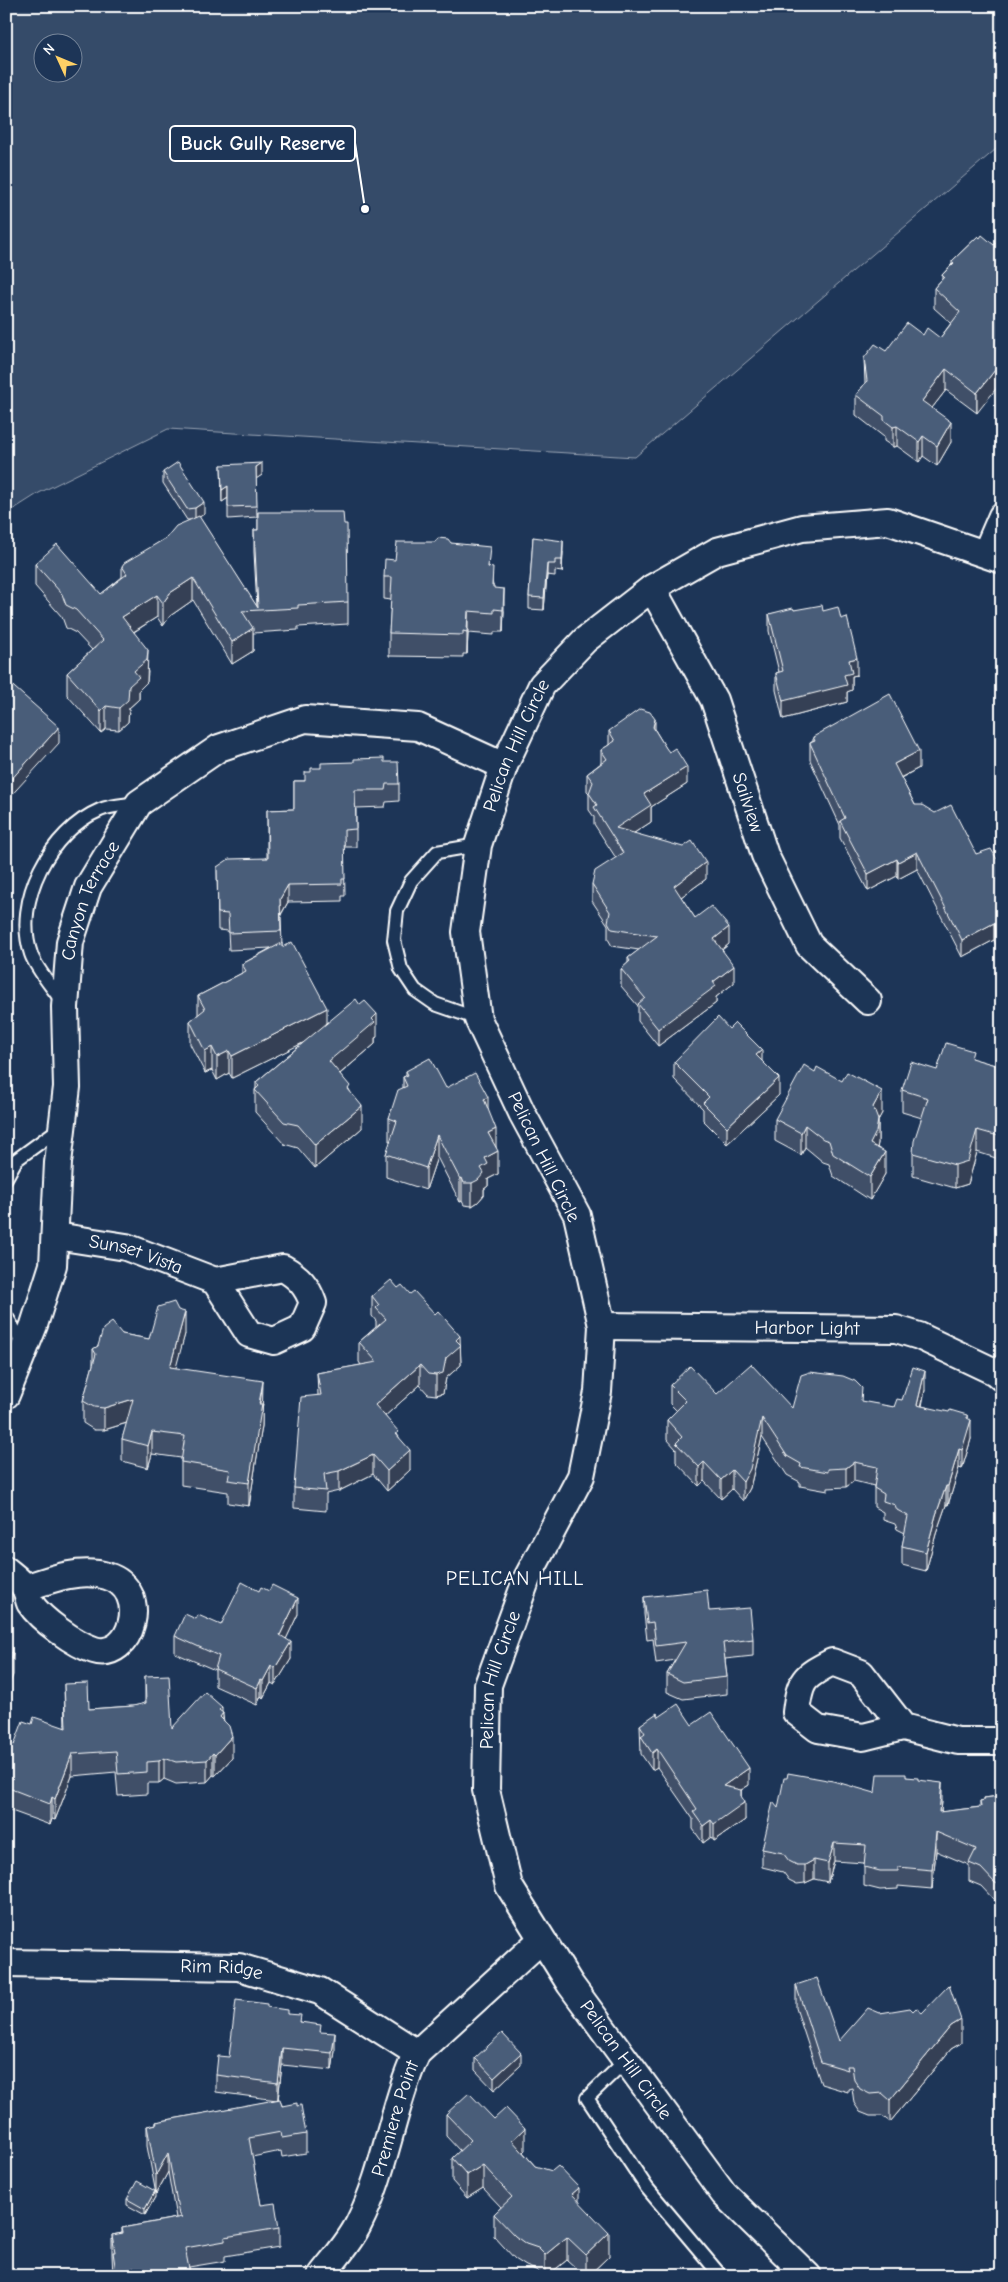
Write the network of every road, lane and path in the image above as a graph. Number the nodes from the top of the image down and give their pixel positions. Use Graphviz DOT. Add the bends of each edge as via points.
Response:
graph roads {
  1 [pos="1002,516"];
  2 [pos="994,556"];
  3 [pos="652,588"];
  4 [pos="504,766"];
  5 [pos="139,803"];
  6 [pos="478,845"];
  7 [pos="868,1001"];
  8 [pos="65,1007"];
  9 [pos="478,1019"];
  10 [pos="62,1127"];
  11 [pos="6,1178"];
  12 [pos="56,1236"];
  13 [pos="215,1282"];
  14 [pos="6,1316"];
  15 [pos="602,1326"];
  16 [pos="25,1347"];
  17 [pos="999,1371"];
  18 [pos="6,1395"];
  19 [pos="6,1570"];
  20 [pos="25,1588"];
  21 [pos="902,1727"];
  22 [pos="1002,1741"];
  23 [pos="541,1940"];
  24 [pos="6,1963"];
  25 [pos="417,2053"];
  26 [pos="625,2061"];
  27 [pos="322,2276"];
  28 [pos="721,2276"];
  29 [pos="808,2276"];
  1 -- 2 [label="street"];
  2 -- 3 [label="street, Pelican Hill Circle" via="888,521 802,528 717,551"];
  3 -- 4 [label="street, Pelican Hill Circle" via="586,640 542,685"];
  3 -- 7 [label="street, Sailview" via="714,700 766,854 809,945"];
  4 -- 5 [label="street, Canyon Terrace" via="418,727 305,719 219,748"];
  4 -- 6 [label="street, Pelican Hill Circle"];
  5 -- 8 [label="street, Canyon Terrace" via="88,887 70,942"];
  5 -- 8 [label="lane" via="101,810 72,828 48,855 34,880 26,916 31,954"];
  6 -- 9 [label="street, Pelican Hill Circle" via="466,932"];
  6 -- 9 [label="lane" via="437,852 411,881 396,911 394,940 401,968 415,990 435,1004"];
  8 -- 10 [label="street, Canyon Terrace" via="66,1087"];
  9 -- 15 [label="street, Pelican Hill Circle" via="522,1113 576,1215"];
  10 -- 11 [label="lane" via="16,1160"];
  10 -- 12 [label="street, Canyon Terrace"];
  12 -- 13 [label="street, Sunset Vista" via="126,1247"];
  12 -- 16 [label="street, Canyon Terrace" via="53,1265"];
  14 -- 16 [label="lane"];
  15 -- 17 [label="street, Harbor Light" via="896,1329"];
  15 -- 23 [label="street, Pelican Hill Circle" via="598,1392 581,1476 527,1578 488,1685 486,1790 508,1886"];
  16 -- 18 [label="street, Canyon Terrace"];
  19 -- 20 [label="street"];
  21 -- 22 [label="street" via="958,1741"];
  23 -- 25 [label="street, Premiere Point"];
  23 -- 26 [label="street, Pelican Hill Circle"];
  24 -- 25 [label="street, Rim Ridge" via="239,1966 320,1991"];
  25 -- 27 [label="street, Premiere Point" via="405,2078 386,2150 359,2224"];
  26 -- 28 [label="lane" via="587,2098 647,2188"];
  26 -- 29 [label="street, Pelican Hill Circle" via="724,2194"];
}
